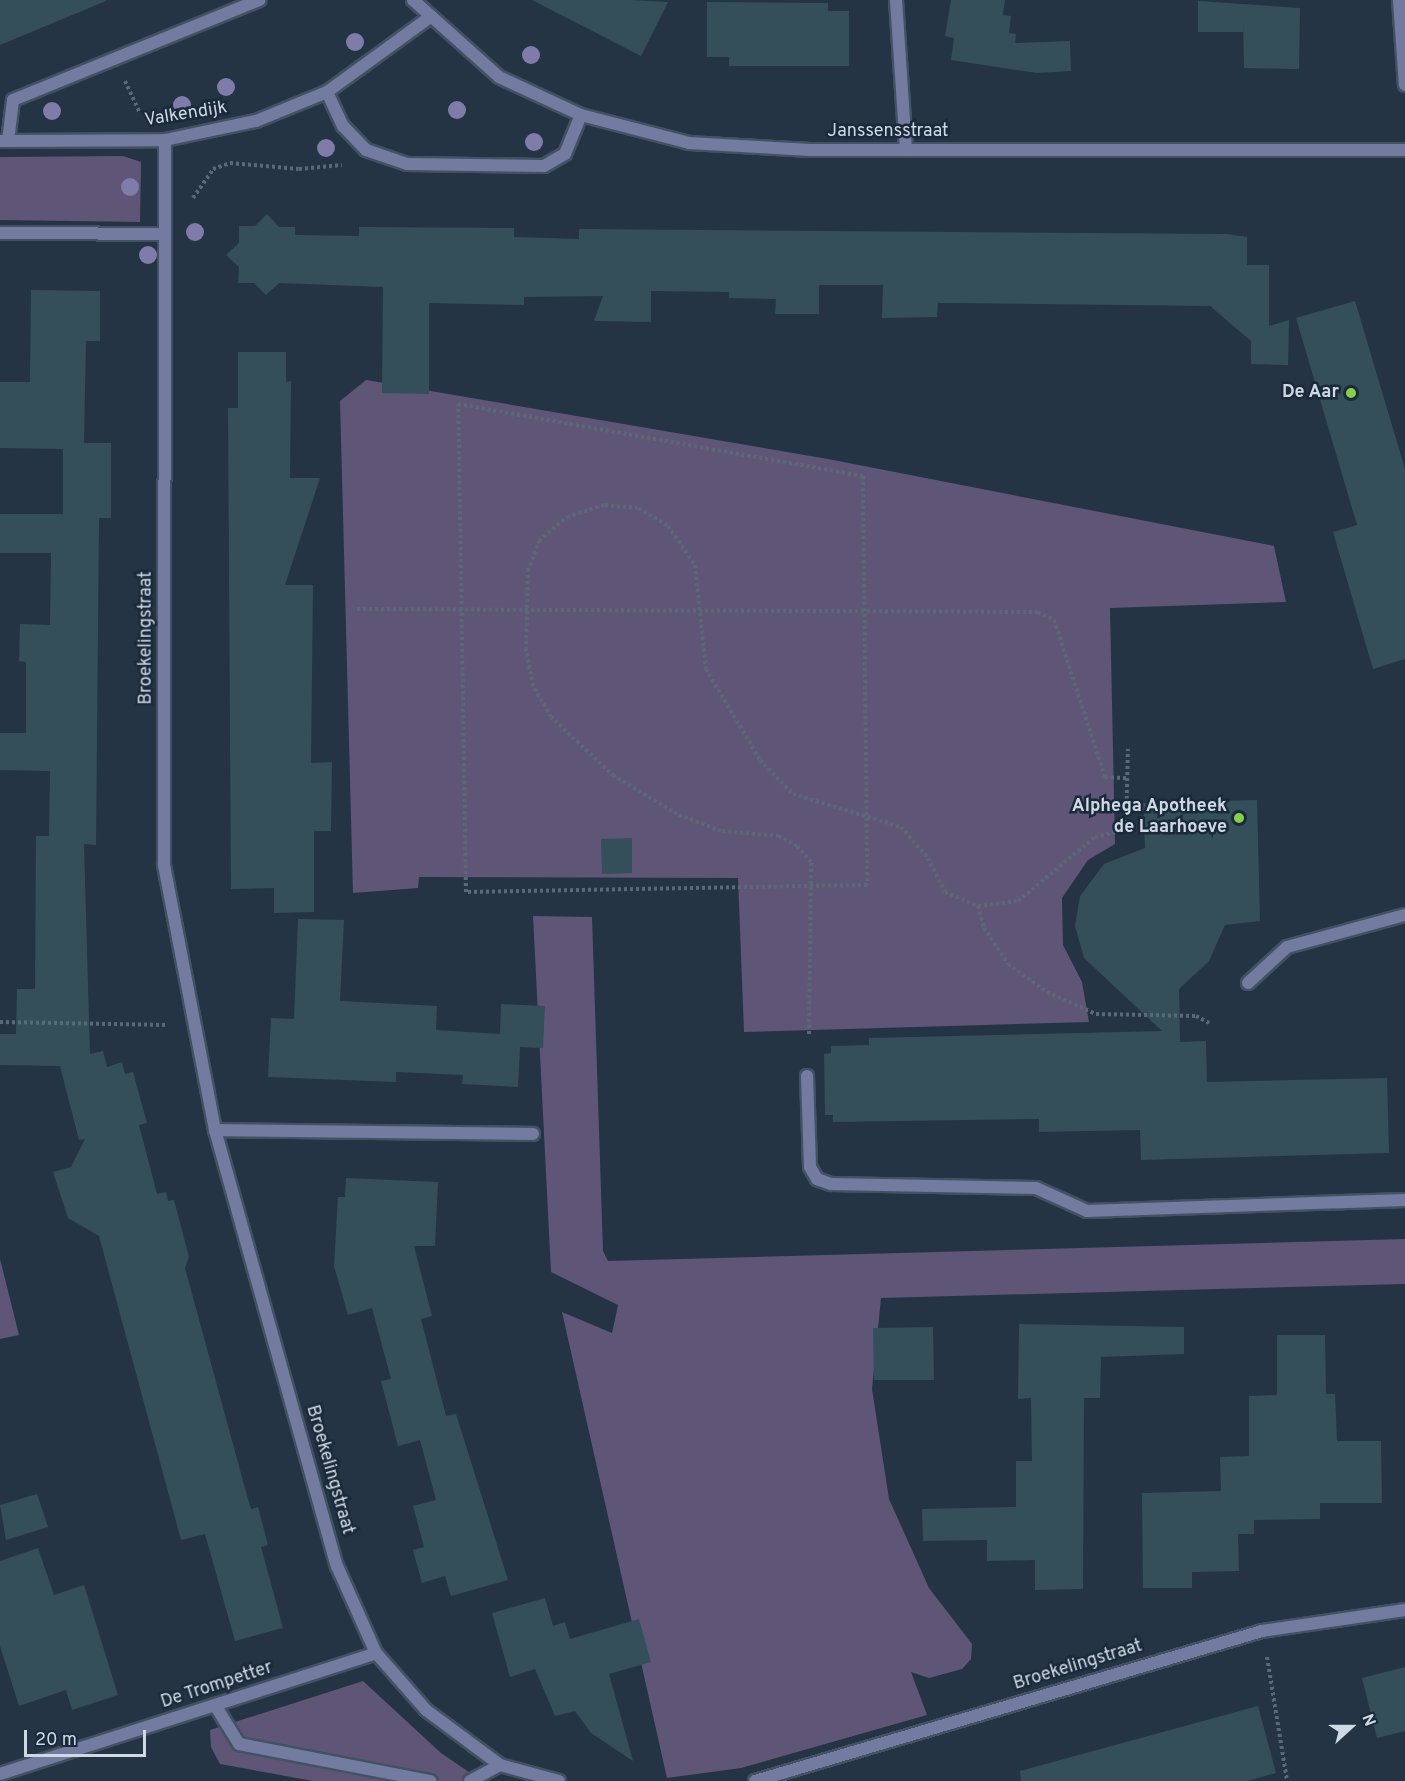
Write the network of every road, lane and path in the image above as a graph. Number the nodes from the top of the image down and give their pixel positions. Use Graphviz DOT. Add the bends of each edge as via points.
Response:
graph roads {
  1 [pos="259,0"];
  2 [pos="413,0"];
  3 [pos="896,0"];
  4 [pos="1399,0"];
  5 [pos="429,18"];
  6 [pos="115,59"];
  7 [pos="1405,85"];
  8 [pos="327,92"];
  9 [pos="581,115"];
  10 [pos="4,141"];
  11 [pos="146,141"];
  12 [pos="165,141"];
  13 [pos="363,147"];
  14 [pos="906,150"];
  15 [pos="1405,150"];
  16 [pos="164,205"];
  17 [pos="0,233"];
  18 [pos="164,234"];
  19 [pos="357,609"];
  20 [pos="462,609"];
  21 [pos="527,610"];
  22 [pos="699,610"];
  23 [pos="864,611"];
  24 [pos="1128,749"];
  25 [pos="1127,778"];
  26 [pos="866,817"];
  27 [pos="810,886"];
  28 [pos="978,906"];
  29 [pos="1405,915"];
  30 [pos="1248,983"];
  31 [pos="0,1022"];
  32 [pos="1209,1023"];
  33 [pos="191,1026"];
  34 [pos="809,1034"];
  35 [pos="807,1076"];
  36 [pos="215,1130"];
  37 [pos="533,1134"];
  38 [pos="1405,1200"];
  39 [pos="1405,1610"];
  40 [pos="1262,1631"];
  41 [pos="376,1653"];
  42 [pos="215,1705"];
  43 [pos="500,1765"];
  44 [pos="0,1774"];
  45 [pos="763,1780"];
  46 [pos="430,1781"];
  47 [pos="470,1781"];
  48 [pos="559,1781"];
  49 [pos="1287,1781"];
  1 -- 6 [label="street, Valkendijk"];
  2 -- 5 [label="street, Janssensstraat"];
  3 -- 14 [label="street"];
  4 -- 7 [label="street"];
  5 -- 8 [label="street, Valkendijk"];
  5 -- 9 [label="street, Janssensstraat" via="499,77"];
  6 -- 10 [label="street, Valkendijk" via="13,100"];
  6 -- 11 [label="path" via="144,121"];
  8 -- 12 [label="street, Valkendijk" via="256,121"];
  8 -- 13 [label="street" via="343,126"];
  9 -- 13 [label="street" via="565,154 544,166 407,164"];
  9 -- 14 [label="street, Janssensstraat" via="689,143"];
  10 -- 11 [label="street, Valkendijk"];
  11 -- 12 [label="street, Valkendijk"];
  12 -- 16 [label="street, Broekelingstraat"];
  13 -- 16 [label="path" via="342,165 326,170 230,163 213,169 191,201"];
  14 -- 15 [label="street, Janssensstraat"];
  16 -- 18 [label="street, Broekelingstraat"];
  17 -- 18 [label="street"];
  18 -- 33 [label="street, Broekelingstraat" via="164,865"];
  19 -- 20 [label="path"];
  20 -- 21 [label="path"];
  20 -- 23 [label="path" via="458,405 863,476"];
  20 -- 27 [label="path" via="466,892"];
  21 -- 22 [label="path"];
  21 -- 22 [label="path" via="528,571 539,541 567,517 605,505 639,508 668,526 696,565"];
  21 -- 27 [label="path" via="533,686 551,717 614,776 676,814 721,831 779,836 797,846 811,862"];
  22 -- 23 [label="path"];
  22 -- 26 [label="path" via="706,669 759,760 793,794"];
  23 -- 25 [label="path" via="1038,612 1054,620 1105,777"];
  23 -- 26 [label="path"];
  24 -- 25 [label="path"];
  25 -- 28 [label="path" via="1126,829 1095,837 1018,901"];
  26 -- 27 [label="path" via="867,885"];
  26 -- 28 [label="path" via="901,827 928,858 945,892"];
  27 -- 34 [label="path"];
  28 -- 32 [label="path" via="984,928 1008,964 1047,992 1096,1014 1185,1015"];
  29 -- 30 [label="street" via="1287,947"];
  31 -- 33 [label="path"];
  33 -- 36 [label="street, Broekelingstraat"];
  35 -- 38 [label="street" via="810,1167 817,1179 831,1184 1036,1188 1087,1211"];
  36 -- 37 [label="street"];
  36 -- 41 [label="street, Broekelingstraat" via="338,1566"];
  39 -- 40 [label="street, Broekelingstraat"];
  40 -- 45 [label="street, Broekelingstraat"];
  40 -- 49 [label="path"];
  41 -- 42 [label="street, De Trompetter"];
  41 -- 43 [label="street, Broekelingstraat" via="426,1710"];
  42 -- 44 [label="street, De Trompetter"];
  42 -- 46 [label="street" via="239,1744"];
  43 -- 47 [label="street"];
  43 -- 48 [label="street, Broekelingstraat"];
}
